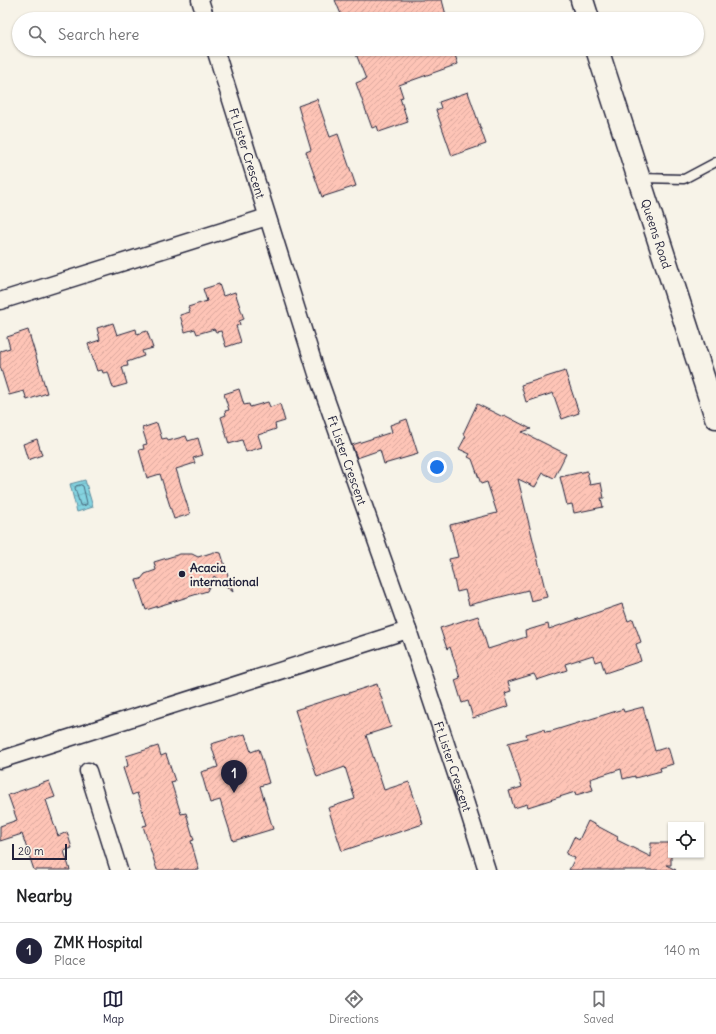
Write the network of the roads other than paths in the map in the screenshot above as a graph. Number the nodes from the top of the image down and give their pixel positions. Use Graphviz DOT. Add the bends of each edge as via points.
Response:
graph roads {
  1 [pos="200,0"];
  2 [pos="582,0"];
  3 [pos="204,12"];
  4 [pos="586,12"];
  5 [pos="217,56"];
  6 [pos="599,56"];
  7 [pos="716,162"];
  8 [pos="639,178"];
  9 [pos="267,217"];
  10 [pos="0,301"];
  11 [pos="716,417"];
  12 [pos="408,630"];
  13 [pos="0,760"];
  14 [pos="88,771"];
  15 [pos="119,870"];
  16 [pos="487,870"];
  1 -- 3 [label="street"];
  2 -- 4 [label="highway"];
  5 -- 9 [label="street, Ft Lister Crescent"];
  6 -- 8 [label="highway, Queens Road"];
  7 -- 8 [label="lane" via="684,179"];
  8 -- 11 [label="highway, Queens Road"];
  9 -- 10 [label="street"];
  9 -- 12 [label="street, Ft Lister Crescent" via="317,374"];
  12 -- 13 [label="street"];
  12 -- 16 [label="street, Ft Lister Crescent"];
  14 -- 15 [label="street"];
}
